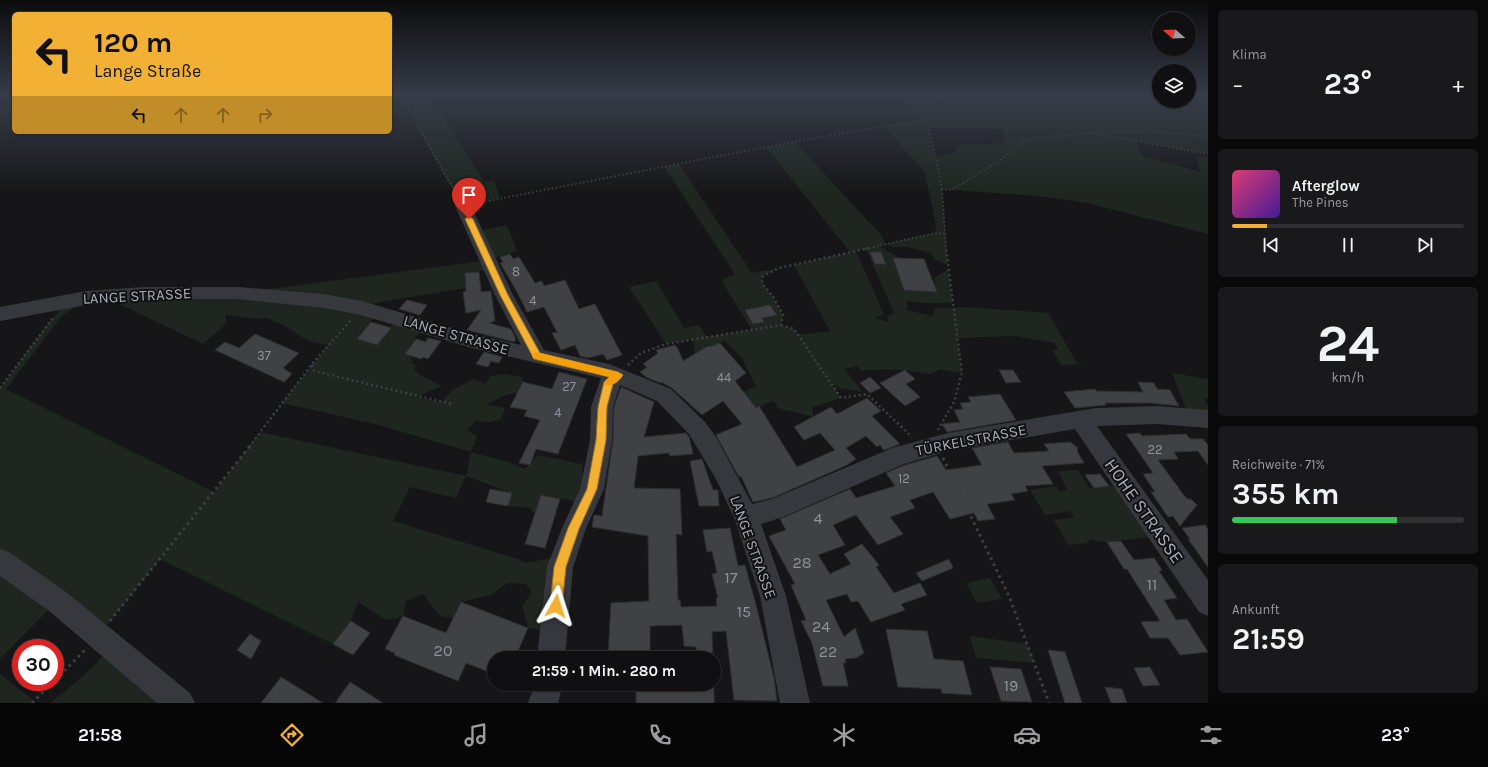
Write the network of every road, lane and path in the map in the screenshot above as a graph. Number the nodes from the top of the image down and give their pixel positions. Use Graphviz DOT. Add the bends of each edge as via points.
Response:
graph roads {
  1 [pos="419,129"];
  2 [pos="868,129"];
  3 [pos="929,129"];
  4 [pos="1091,133"];
  5 [pos="1208,136"];
  6 [pos="1208,154"];
  7 [pos="942,189"];
  8 [pos="463,206"];
  9 [pos="945,234"];
  10 [pos="76,300"];
  11 [pos="362,308"];
  12 [pos="0,314"];
  13 [pos="781,325"];
  14 [pos="537,356"];
  15 [pos="312,364"];
  16 [pos="618,375"];
  17 [pos="0,388"];
  18 [pos="452,404"];
  19 [pos="1208,419"];
  20 [pos="1081,420"];
  21 [pos="930,446"];
  22 [pos="747,519"];
  23 [pos="0,561"];
  24 [pos="1208,603"];
  25 [pos="99,635"];
  26 [pos="552,651"];
  27 [pos="64,671"];
  28 [pos="44,691"];
  29 [pos="547,691"];
  30 [pos="32,703"];
  31 [pos="180,703"];
  32 [pos="543,703"];
  33 [pos="795,703"];
  34 [pos="1050,703"];
  1 -- 8 [label="path"];
  2 -- 8 [label="path"];
  3 -- 7 [label="path"];
  4 -- 5 [label="path" via="1153,130"];
  4 -- 6 [label="path"];
  4 -- 7 [label="path" via="1034,138 1022,142 998,162 951,190"];
  7 -- 9 [label="path"];
  8 -- 14 [label="street" via="504,295"];
  9 -- 13 [label="path" via="935,233 779,268 763,276 762,283 774,298 783,316"];
  9 -- 21 [label="path" via="962,373 954,402"];
  10 -- 11 [label="street, LANGE STRASSE" via="145,293 238,293 324,300"];
  10 -- 12 [label="street, LANGE STRASSE"];
  10 -- 17 [label="path" via="60,310 49,322"];
  11 -- 14 [label="street, LANGE STRASSE" via="472,341"];
  11 -- 15 [label="path"];
  13 -- 16 [label="path" via="666,344 641,353"];
  13 -- 21 [label="path" via="794,329 841,398 867,394"];
  14 -- 16 [label="street, LANGE STRASSE"];
  15 -- 18 [label="path" via="314,371 392,392"];
  15 -- 25 [label="path" via="214,492"];
  16 -- 22 [label="street, LANGE STRASSE" via="664,395 697,428 724,472"];
  16 -- 26 [label="street" via="609,382 602,407 601,440 592,489 560,567"];
  19 -- 20 [label="street, TÜRKELSTRASSE" via="1157,415 1096,417"];
  20 -- 21 [label="street, TÜRKELSTRASSE"];
  20 -- 24 [label="street, HOHE STRASSE"];
  21 -- 22 [label="street, TÜRKELSTRASSE" via="900,455"];
  21 -- 34 [label="path" via="1009,596"];
  22 -- 33 [label="street, LANGE STRASSE" via="773,596"];
  23 -- 25 [label="street" via="57,600"];
  25 -- 27 [label="path"];
  25 -- 31 [label="street"];
  28 -- 30 [label="path"];
  29 -- 32 [label="street"];
}
